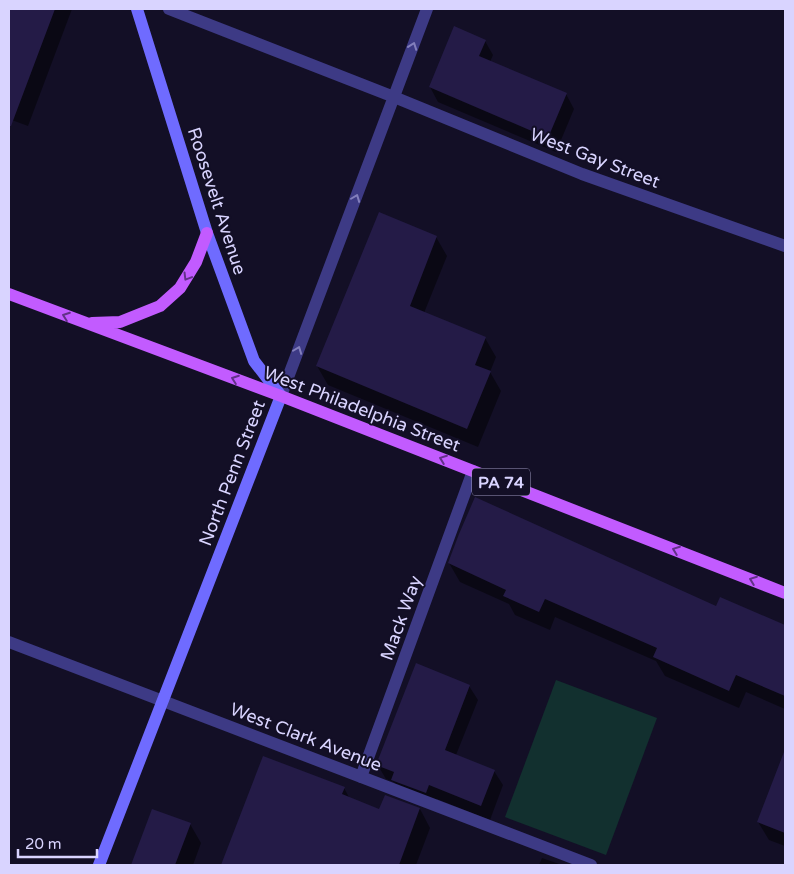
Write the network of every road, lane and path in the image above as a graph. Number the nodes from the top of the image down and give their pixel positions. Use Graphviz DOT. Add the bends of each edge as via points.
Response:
graph roads {
  1 [pos="137,9"];
  2 [pos="169,9"];
  3 [pos="427,9"];
  4 [pos="394,97"];
  5 [pos="207,233"];
  6 [pos="785,246"];
  7 [pos="9,294"];
  8 [pos="84,323"];
  9 [pos="281,396"];
  10 [pos="473,471"];
  11 [pos="785,593"];
  12 [pos="9,642"];
  13 [pos="162,700"];
  14 [pos="361,777"];
  15 [pos="99,865"];
  16 [pos="591,865"];
  1 -- 5 [label="main road, Roosevelt Avenue"];
  2 -- 4 [label="street, West Gay Street"];
  4 -- 3 [label="street, North Penn Street, one-way"];
  4 -- 6 [label="street, West Gay Street" via="582,174"];
  9 -- 4 [label="street, North Penn Street, one-way"];
  5 -- 8 [label="main road, one-way" via="196,262 180,288 160,306 120,322"];
  5 -- 9 [label="main road, Roosevelt Avenue" via="254,360"];
  8 -- 7 [label="main road, West Philadelphia Street / PA 74, one-way"];
  9 -- 8 [label="main road, West Philadelphia Street / PA 74, one-way"];
  10 -- 9 [label="main road, West Philadelphia Street / PA 74, one-way"];
  9 -- 13 [label="main road, North Penn Street"];
  11 -- 10 [label="main road, West Philadelphia Street / PA 74, one-way"];
  10 -- 14 [label="street, Mack Way"];
  12 -- 13 [label="street, West Clark Avenue"];
  13 -- 14 [label="street, West Clark Avenue"];
  13 -- 15 [label="main road, North Penn Street"];
  14 -- 16 [label="street, West Clark Avenue"];
}
